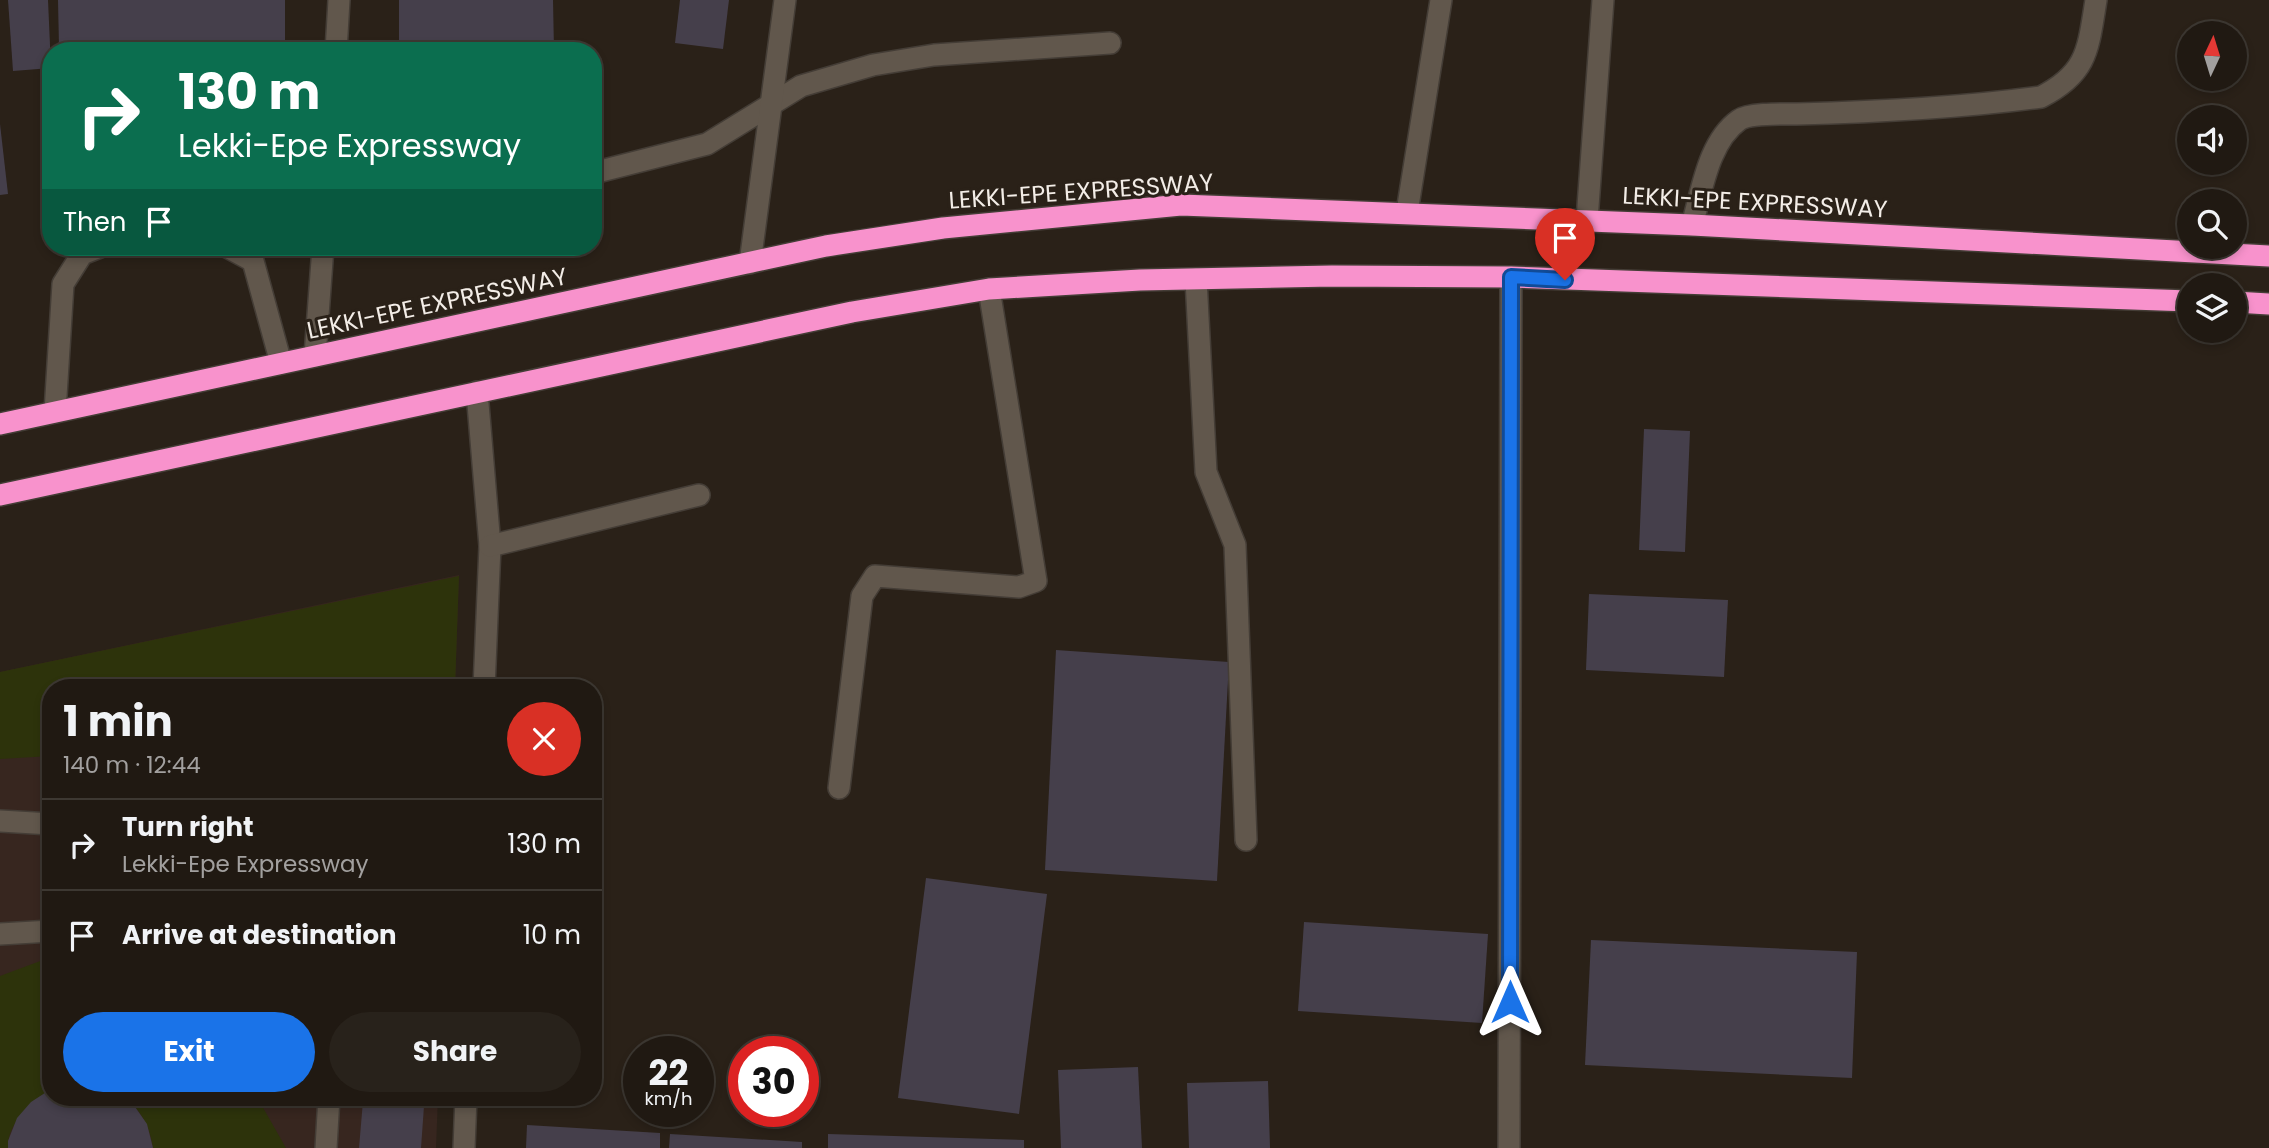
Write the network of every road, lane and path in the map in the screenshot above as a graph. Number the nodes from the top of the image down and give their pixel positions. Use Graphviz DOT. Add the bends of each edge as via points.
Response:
graph roads {
  1 [pos="340,0"];
  2 [pos="785,0"];
  3 [pos="1441,0"];
  4 [pos="1603,0"];
  5 [pos="2096,0"];
  6 [pos="337,42"];
  7 [pos="1110,44"];
  8 [pos="772,102"];
  9 [pos="602,171"];
  10 [pos="1407,212"];
  11 [pos="1587,220"];
  12 [pos="1692,225"];
  13 [pos="81,256"];
  14 [pos="244,256"];
  15 [pos="322,256"];
  16 [pos="2269,256"];
  17 [pos="750,263"];
  18 [pos="1511,277"];
  19 [pos="1196,279"];
  20 [pos="989,289"];
  21 [pos="2177,301"];
  22 [pos="2247,303"];
  23 [pos="2269,304"];
  24 [pos="315,356"];
  25 [pos="281,363"];
  26 [pos="477,392"];
  27 [pos="55,412"];
  28 [pos="0,424"];
  29 [pos="0,495"];
  30 [pos="699,495"];
  31 [pos="490,546"];
  32 [pos="484,679"];
  33 [pos="839,788"];
  34 [pos="0,821"];
  35 [pos="42,823"];
  36 [pos="1246,840"];
  37 [pos="42,932"];
  38 [pos="0,934"];
  39 [pos="328,1106"];
  40 [pos="466,1106"];
  41 [pos="326,1148"];
  42 [pos="464,1148"];
  43 [pos="1508,1148"];
  1 -- 6 [label="street"];
  2 -- 8 [label="street"];
  3 -- 10 [label="street"];
  4 -- 11 [label="street"];
  5 -- 12 [label="street" via="2080,68 2064,85 2041,97 1741,118 1723,135 1712,158"];
  7 -- 8 [label="street" via="934,55 873,65 801,86"];
  8 -- 9 [label="street" via="707,144"];
  8 -- 17 [label="street"];
  10 -- 11 [label="highway, LEKKI-EPE EXPRESSWAY"];
  10 -- 17 [label="highway, LEKKI-EPE EXPRESSWAY" via="1181,205 943,228"];
  11 -- 12 [label="highway, LEKKI-EPE EXPRESSWAY"];
  12 -- 16 [label="highway, LEKKI-EPE EXPRESSWAY"];
  13 -- 27 [label="street" via="64,284"];
  14 -- 25 [label="street" via="253,261"];
  15 -- 24 [label="street"];
  17 -- 24 [label="highway, LEKKI-EPE EXPRESSWAY"];
  18 -- 19 [label="highway"];
  18 -- 21 [label="highway"];
  18 -- 43 [label="street"];
  19 -- 20 [label="highway"];
  19 -- 36 [label="street" via="1206,472 1235,545"];
  20 -- 26 [label="highway" via="852,312"];
  20 -- 33 [label="street" via="1036,581 1019,587 875,576 867,584"];
  22 -- 23 [label="highway"];
  24 -- 25 [label="highway, LEKKI-EPE EXPRESSWAY"];
  25 -- 27 [label="highway, LEKKI-EPE EXPRESSWAY"];
  26 -- 29 [label="highway"];
  26 -- 31 [label="street"];
  27 -- 28 [label="highway, LEKKI-EPE EXPRESSWAY"];
  30 -- 31 [label="street"];
  31 -- 32 [label="street"];
  34 -- 35 [label="street"];
  37 -- 38 [label="street"];
  39 -- 41 [label="street"];
  40 -- 42 [label="street"];
}
